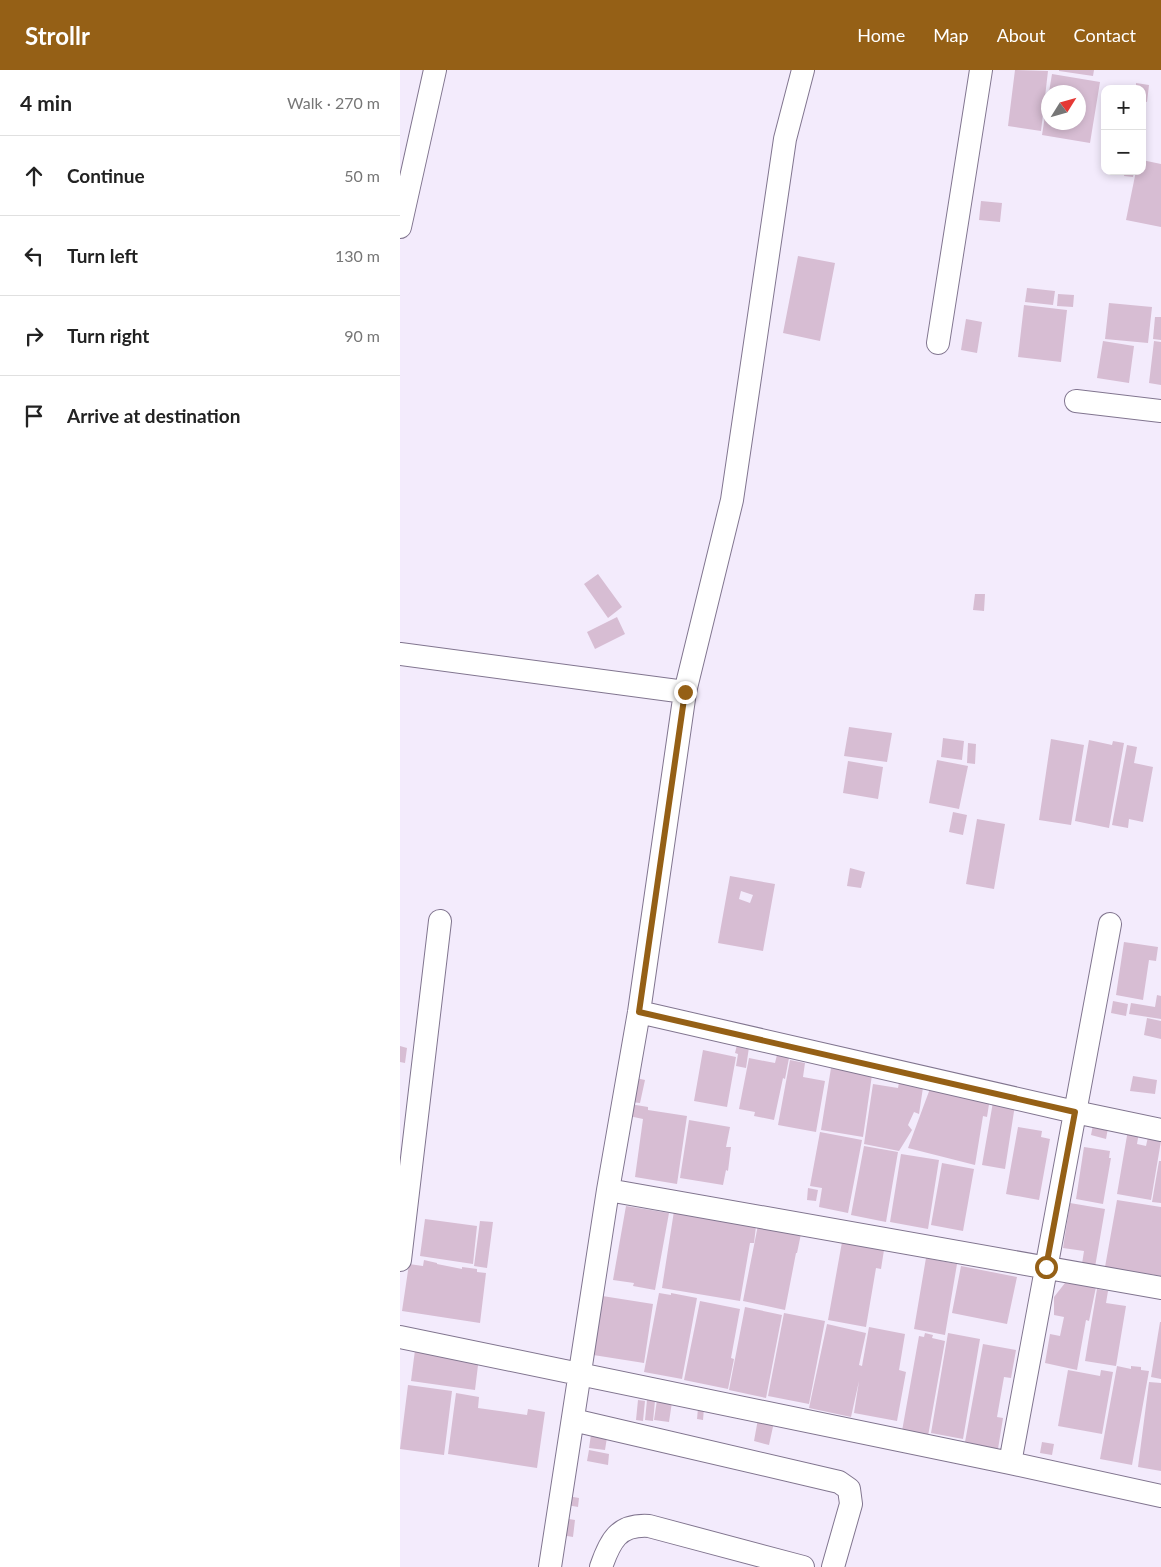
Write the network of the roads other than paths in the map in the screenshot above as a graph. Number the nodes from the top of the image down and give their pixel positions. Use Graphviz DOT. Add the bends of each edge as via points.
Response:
graph roads {
  1 [pos="435,70"];
  2 [pos="803,70"];
  3 [pos="981,70"];
  4 [pos="400,227"];
  5 [pos="938,343"];
  6 [pos="1076,401"];
  7 [pos="1161,411"];
  8 [pos="400,654"];
  9 [pos="685,692"];
  10 [pos="440,921"];
  11 [pos="1110,924"];
  12 [pos="639,1012"];
  13 [pos="1075,1112"];
  14 [pos="1161,1130"];
  15 [pos="608,1190"];
  16 [pos="400,1260"];
  17 [pos="1046,1267"];
  18 [pos="1161,1288"];
  19 [pos="400,1337"];
  20 [pos="580,1374"];
  21 [pos="573,1420"];
  22 [pos="1010,1463"];
  23 [pos="1161,1496"];
  24 [pos="550,1567"];
  25 [pos="601,1567"];
  26 [pos="803,1567"];
  27 [pos="833,1567"];
  1 -- 4 [label="street"];
  2 -- 9 [label="street" via="785,139 732,500"];
  3 -- 5 [label="street"];
  6 -- 7 [label="street"];
  8 -- 9 [label="street"];
  9 -- 12 [label="street"];
  10 -- 16 [label="street"];
  11 -- 13 [label="street"];
  12 -- 13 [label="street"];
  12 -- 15 [label="street"];
  13 -- 14 [label="street"];
  13 -- 17 [label="street"];
  15 -- 17 [label="street"];
  15 -- 20 [label="street"];
  17 -- 18 [label="street"];
  17 -- 22 [label="street"];
  19 -- 20 [label="street"];
  20 -- 21 [label="street"];
  20 -- 22 [label="street"];
  21 -- 24 [label="street"];
  21 -- 27 [label="street" via="839,1482 849,1488 851,1504"];
  22 -- 23 [label="street"];
  25 -- 26 [label="street" via="608,1546 615,1537 636,1526 648,1526"];
}
